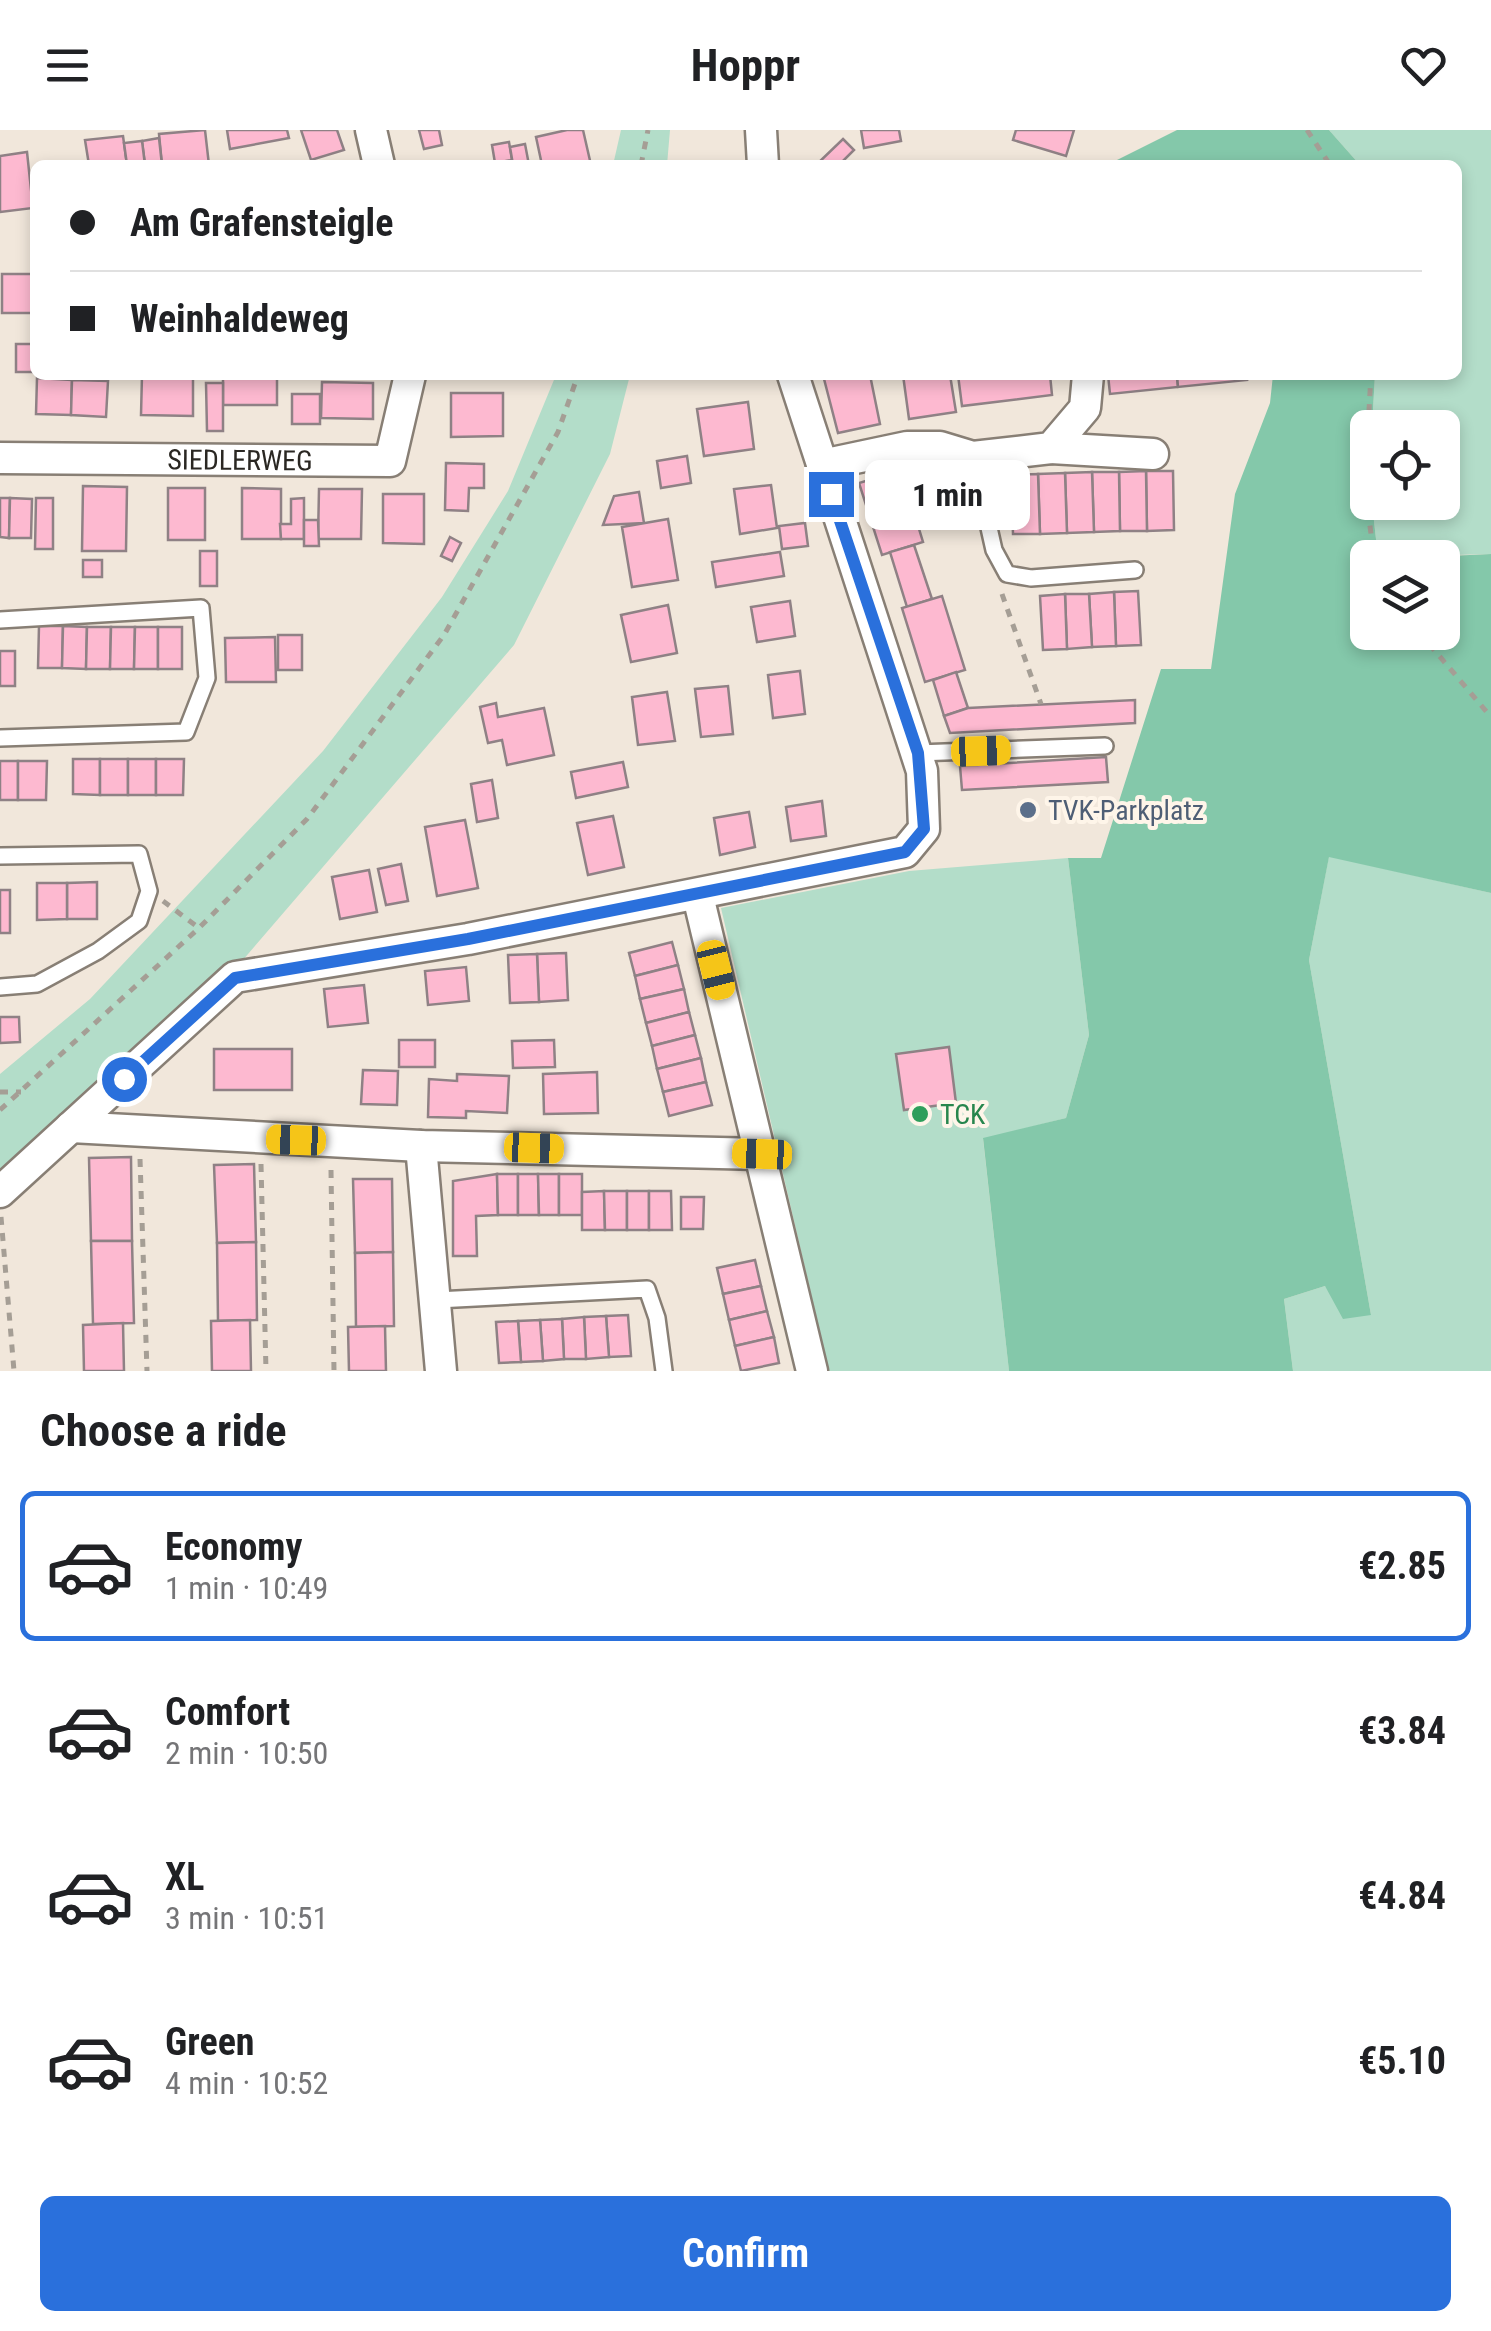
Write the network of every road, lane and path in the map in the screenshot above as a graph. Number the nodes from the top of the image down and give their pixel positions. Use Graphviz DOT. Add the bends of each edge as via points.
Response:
graph roads {
  1 [pos="371,130"];
  2 [pos="648,130"];
  3 [pos="761,130"];
  4 [pos="1307,130"];
  5 [pos="379,160"];
  6 [pos="642,160"];
  7 [pos="763,160"];
  8 [pos="1327,160"];
  9 [pos="409,380"];
  10 [pos="576,380"];
  11 [pos="795,380"];
  12 [pos="1088,380"];
  13 [pos="1371,380"];
  14 [pos="1369,410"];
  15 [pos="1051,448"];
  16 [pos="1154,454"];
  17 [pos="974,457"];
  18 [pos="0,458"];
  19 [pos="822,466"];
  20 [pos="1136,570"];
  21 [pos="1007,574"];
  22 [pos="0,620"];
  23 [pos="1433,650"];
  24 [pos="1041,704"];
  25 [pos="1491,717"];
  26 [pos="0,738"];
  27 [pos="1105,746"];
  28 [pos="918,753"];
  29 [pos="0,856"];
  30 [pos="149,891"];
  31 [pos="698,896"];
  32 [pos="199,928"];
  33 [pos="0,988"];
  34 [pos="0,1092"];
  35 [pos="22,1092"];
  36 [pos="0,1110"];
  37 [pos="71,1128"];
  38 [pos="139,1130"];
  39 [pos="260,1138"];
  40 [pos="331,1142"];
  41 [pos="421,1146"];
  42 [pos="762,1154"];
  43 [pos="0,1192"];
  44 [pos="0,1210"];
  45 [pos="438,1300"];
  46 [pos="14,1371"];
  47 [pos="147,1371"];
  48 [pos="266,1371"];
  49 [pos="334,1371"];
  50 [pos="442,1371"];
  51 [pos="664,1371"];
  52 [pos="812,1371"];
  1 -- 5 [label="street"];
  2 -- 6 [label="path"];
  3 -- 7 [label="street"];
  4 -- 8 [label="path"];
  9 -- 18 [label="street, SIEDLERWEG" via="390,461"];
  10 -- 32 [label="path" via="558,432 444,635 307,819"];
  11 -- 19 [label="street"];
  12 -- 15 [label="street" via="1085,408"];
  13 -- 14 [label="path"];
  15 -- 16 [label="street"];
  15 -- 17 [label="street"];
  17 -- 19 [label="street" via="908,447"];
  17 -- 21 [label="lane" via="994,550"];
  19 -- 28 [label="street"];
  20 -- 21 [label="lane"];
  21 -- 24 [label="path" via="1001,591"];
  22 -- 26 [label="lane" via="201,608 207,678 186,732"];
  23 -- 25 [label="path"];
  27 -- 28 [label="lane"];
  28 -- 31 [label="street" via="924,829 905,852"];
  29 -- 30 [label="lane" via="139,854"];
  30 -- 32 [label="path"];
  30 -- 33 [label="lane" via="139,921 98,952 37,984"];
  31 -- 37 [label="street" via="235,978"];
  31 -- 42 [label="street"];
  32 -- 35 [label="path"];
  34 -- 35 [label="path"];
  35 -- 36 [label="path"];
  37 -- 38 [label="street"];
  37 -- 43 [label="street"];
  38 -- 39 [label="street"];
  38 -- 47 [label="path"];
  39 -- 40 [label="street"];
  39 -- 48 [label="path"];
  40 -- 41 [label="street"];
  40 -- 49 [label="path"];
  41 -- 42 [label="street"];
  41 -- 45 [label="street"];
  42 -- 52 [label="street"];
  44 -- 46 [label="path"];
  45 -- 50 [label="street"];
  45 -- 51 [label="lane" via="647,1290"];
}
